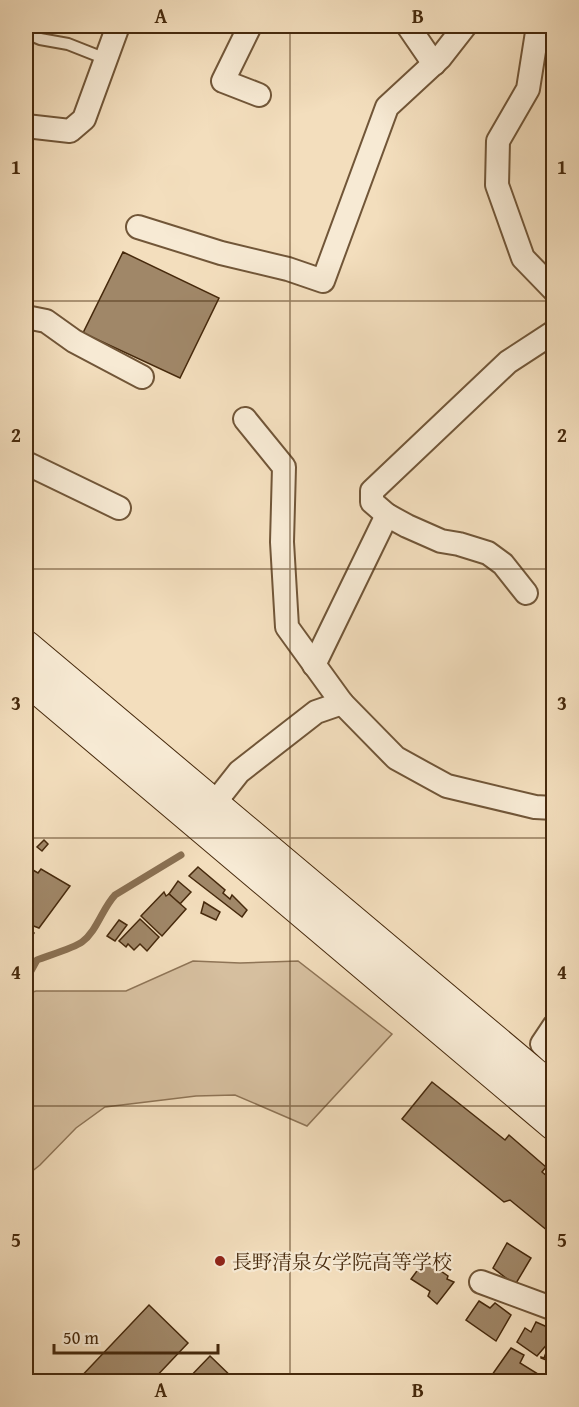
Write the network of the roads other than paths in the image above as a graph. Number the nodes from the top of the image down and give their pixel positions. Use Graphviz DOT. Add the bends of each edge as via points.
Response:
graph roads {
  1 [pos="118,26"];
  2 [pos="250,26"];
  3 [pos="408,26"];
  4 [pos="465,26"];
  5 [pos="538,26"];
  6 [pos="26,33"];
  7 [pos="106,59"];
  8 [pos="434,64"];
  9 [pos="259,95"];
  10 [pos="26,128"];
  11 [pos="138,227"];
  12 [pos="554,290"];
  13 [pos="26,317"];
  14 [pos="554,332"];
  15 [pos="142,377"];
  16 [pos="245,419"];
  17 [pos="26,463"];
  18 [pos="119,508"];
  19 [pos="387,515"];
  20 [pos="526,593"];
  21 [pos="26,647"];
  22 [pos="314,665"];
  23 [pos="26,678"];
  24 [pos="342,703"];
  25 [pos="213,805"];
  26 [pos="554,808"];
  27 [pos="554,1026"];
  28 [pos="554,1055"];
  29 [pos="554,1091"];
  30 [pos="554,1124"];
  31 [pos="481,1282"];
  32 [pos="554,1309"];
  1 -- 7 [label="street"];
  2 -- 9 [label="street" via="223,81"];
  3 -- 8 [label="street"];
  4 -- 8 [label="street"];
  5 -- 12 [label="street" via="528,89 498,141 497,185 524,258"];
  6 -- 7 [label="lane"];
  7 -- 10 [label="street" via="84,118 70,131"];
  8 -- 11 [label="street" via="387,106 323,281"];
  13 -- 15 [label="street" via="46,321 74,341"];
  14 -- 19 [label="street" via="508,362 372,491 372,502"];
  16 -- 22 [label="street" via="284,467 286,627"];
  17 -- 18 [label="street"];
  19 -- 20 [label="street" via="441,542 488,553 503,564"];
  19 -- 22 [label="street"];
  21 -- 25 [label="street"];
  22 -- 24 [label="street"];
  23 -- 30 [label="street"];
  24 -- 25 [label="street" via="316,712 239,772"];
  24 -- 26 [label="street" via="396,758 447,786"];
  25 -- 29 [label="street"];
  27 -- 28 [label="street" via="542,1044"];
  31 -- 32 [label="street"];
}
